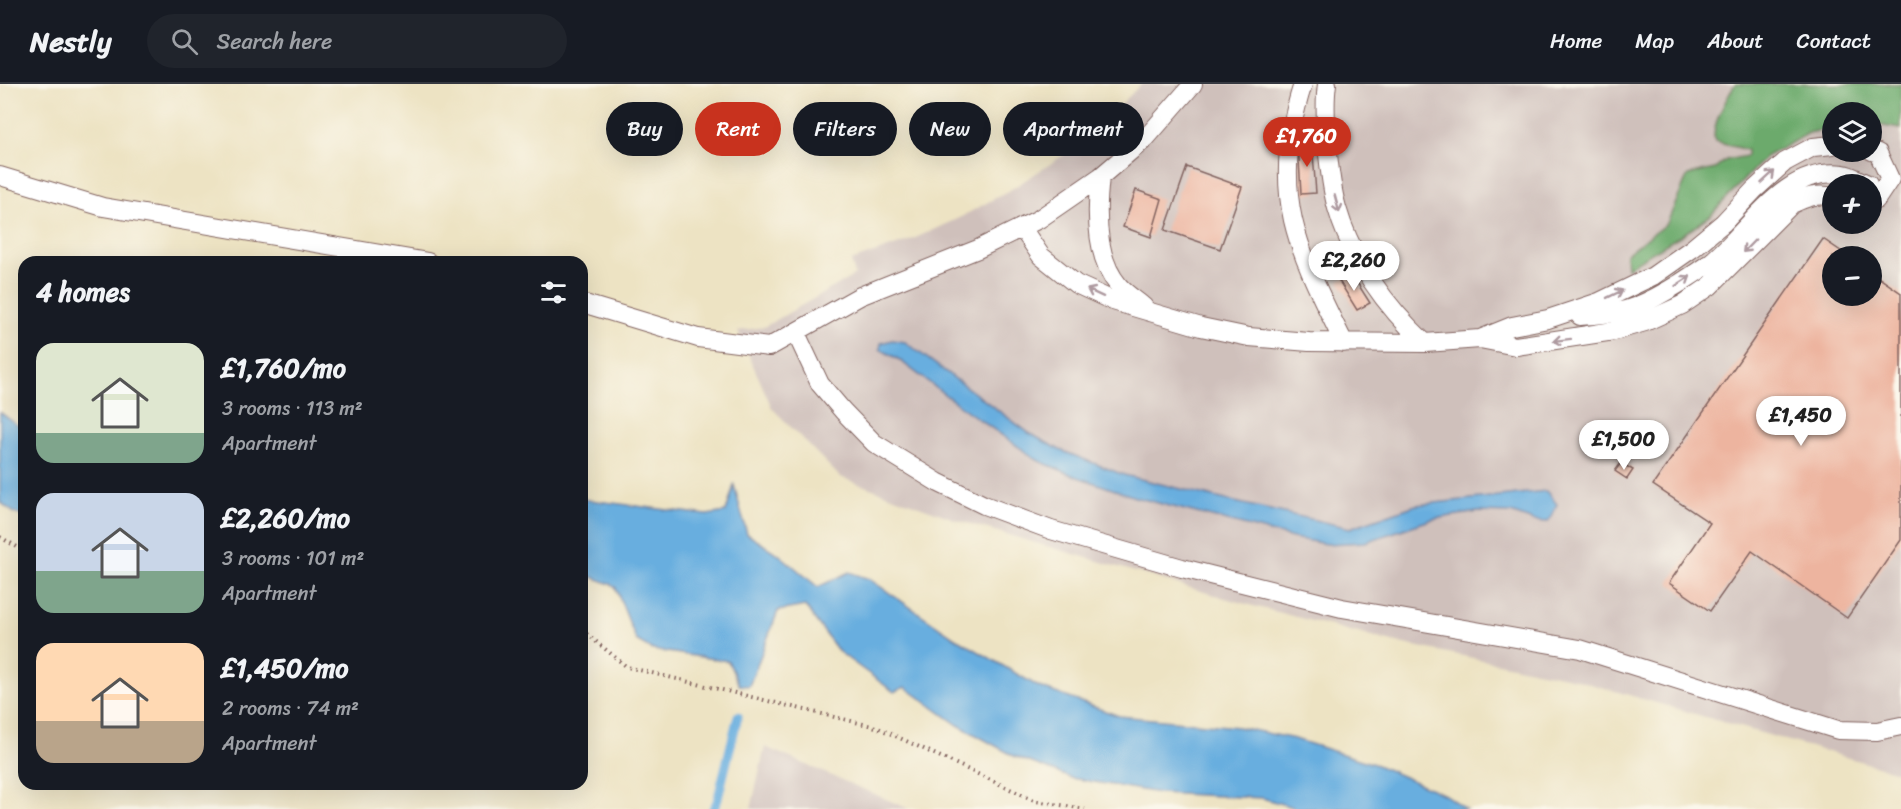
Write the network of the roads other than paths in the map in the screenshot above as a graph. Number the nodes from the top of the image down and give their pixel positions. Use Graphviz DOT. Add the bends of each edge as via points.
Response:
graph roads {
  1 [pos="1193,84"];
  2 [pos="1303,84"];
  3 [pos="1326,84"];
  4 [pos="1822,146"];
  5 [pos="1882,162"];
  6 [pos="1822,175"];
  7 [pos="0,176"];
  8 [pos="1100,177"];
  9 [pos="1882,185"];
  10 [pos="1822,195"];
  11 [pos="1022,228"];
  12 [pos="393,256"];
  13 [pos="588,305"];
  14 [pos="1150,312"];
  15 [pos="1548,319"];
  16 [pos="796,333"];
  17 [pos="1480,339"];
  18 [pos="1344,343"];
  19 [pos="1425,343"];
  20 [pos="1901,726"];
  1 -- 8 [label="lane" via="1146,138"];
  2 -- 18 [label="lane" via="1290,132 1289,194 1293,221"];
  3 -- 19 [label="lane, one-way" via="1330,178 1338,210 1369,276 1390,307"];
  15 -- 4 [label="lane, one-way" via="1599,302 1653,276 1723,223 1785,162"];
  5 -- 9 [label="lane" via="1890,179"];
  15 -- 6 [label="lane, one-way" via="1619,312 1682,283 1712,261 1792,185"];
  7 -- 12 [label="lane" via="103,207"];
  8 -- 11 [label="lane"];
  8 -- 14 [label="lane" via="1097,208 1107,264 1119,285"];
  10 -- 17 [label="lane, one-way" via="1792,204 1710,286 1682,305 1645,322 1614,331 1516,346"];
  14 -- 11 [label="lane, one-way" via="1076,284 1041,256"];
  11 -- 16 [label="lane" via="860,297"];
  13 -- 16 [label="lane" via="698,338 735,344 769,347"];
  14 -- 18 [label="lane" via="1250,337"];
  15 -- 17 [label="lane"];
  16 -- 20 [label="lane" via="820,384 874,442 937,482 1051,530 1342,608 1580,649 1839,730 1877,731"];
  17 -- 19 [label="lane"];
  18 -- 19 [label="lane"];
}
